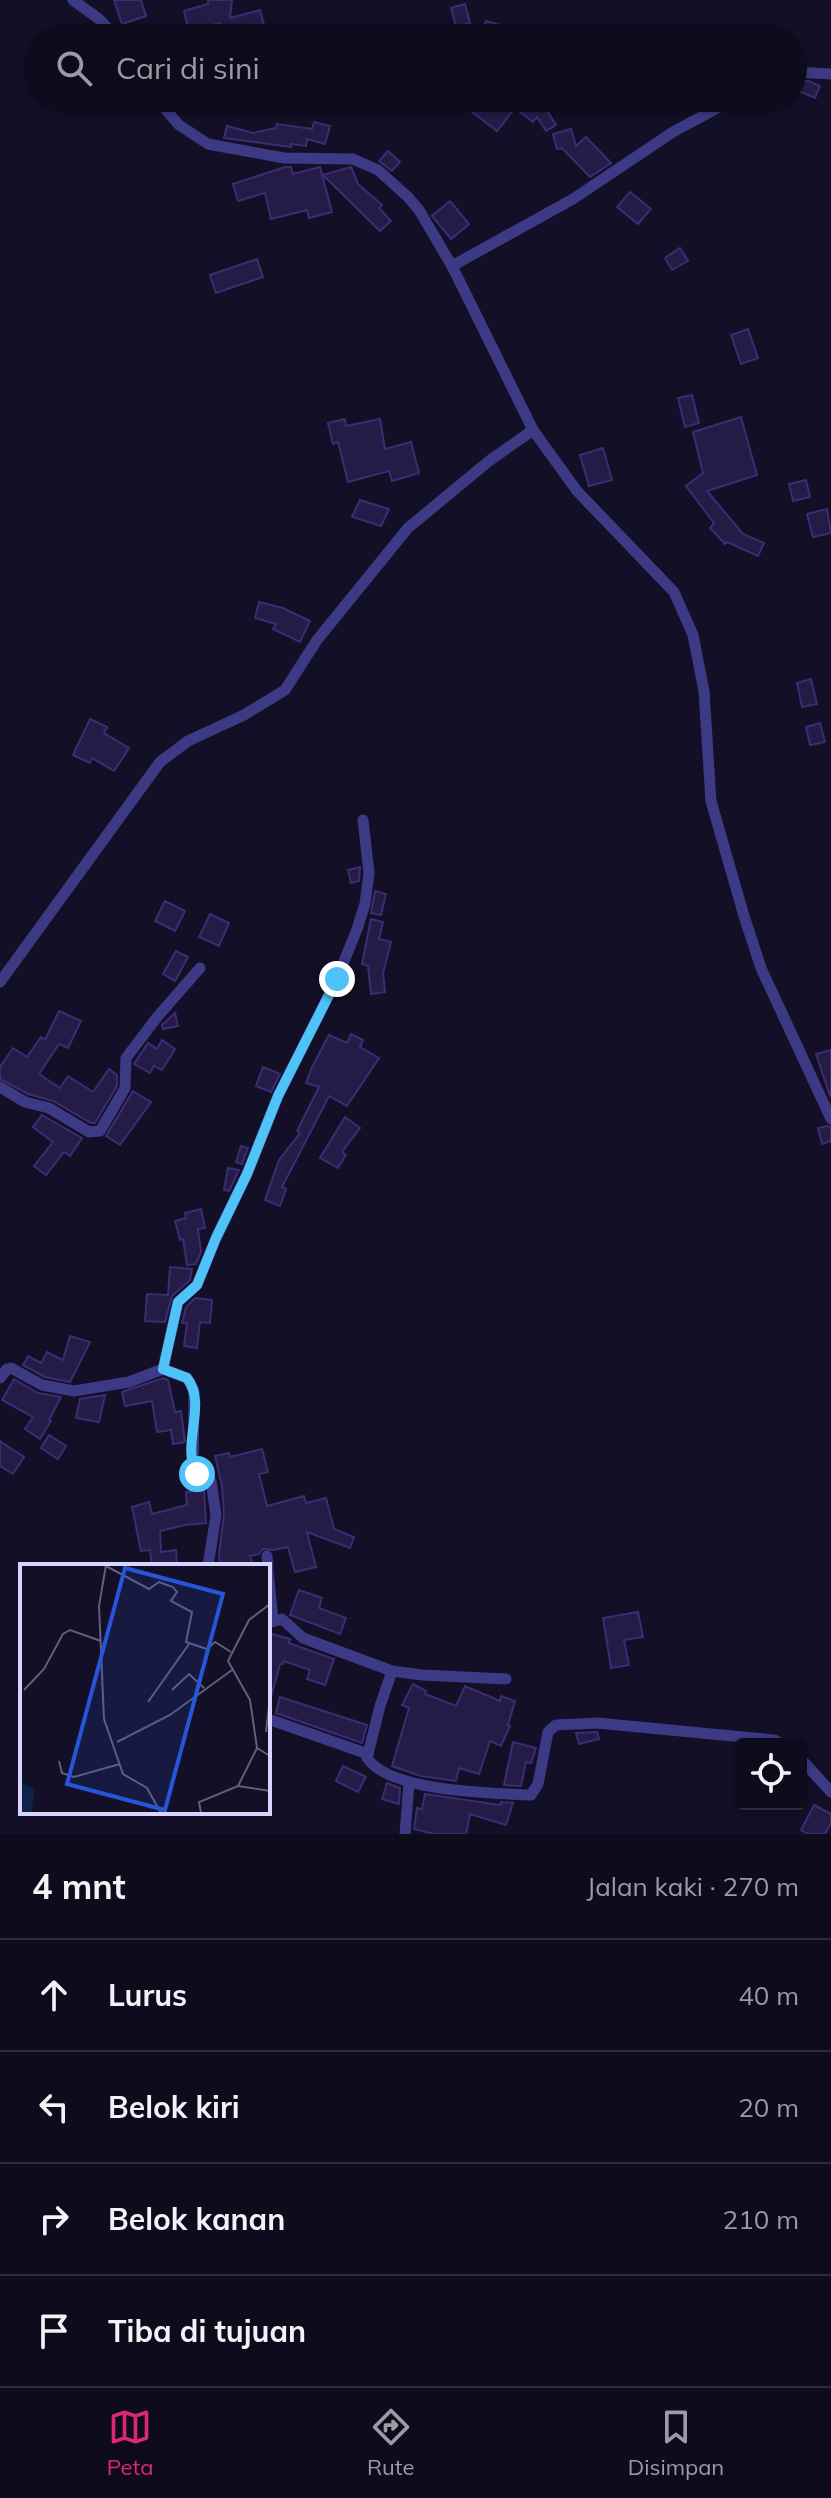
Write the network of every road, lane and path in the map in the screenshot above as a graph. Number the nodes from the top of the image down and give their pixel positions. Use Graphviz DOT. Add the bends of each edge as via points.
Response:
graph roads {
  1 [pos="73,0"];
  2 [pos="104,24"];
  3 [pos="807,73"];
  4 [pos="831,74"];
  5 [pos="168,112"];
  6 [pos="710,112"];
  7 [pos="452,266"];
  8 [pos="533,430"];
  9 [pos="363,820"];
  10 [pos="200,968"];
  11 [pos="0,982"];
  12 [pos="0,1087"];
  13 [pos="831,1119"];
  14 [pos="163,1369"];
  15 [pos="0,1378"];
  16 [pos="208,1564"];
  17 [pos="270,1622"];
  18 [pos="392,1671"];
  19 [pos="506,1679"];
  20 [pos="270,1720"];
  21 [pos="757,1738"];
  22 [pos="368,1754"];
  23 [pos="807,1766"];
  24 [pos="409,1783"];
  25 [pos="831,1792"];
  26 [pos="405,1834"];
  1 -- 2 [label="street"];
  3 -- 4 [label="street"];
  5 -- 7 [label="street" via="208,144 260,155 339,157 369,165 419,210"];
  6 -- 7 [label="street" via="573,199"];
  7 -- 8 [label="street"];
  8 -- 11 [label="street" via="408,528 317,640 285,690 188,741 160,762"];
  8 -- 13 [label="street" via="577,491 674,592 684,613 704,691 717,826 761,968"];
  9 -- 14 [label="street" via="369,873 357,929 197,1285 178,1302"];
  10 -- 12 [label="street" via="126,1058 125,1088 100,1131 89,1132"];
  14 -- 15 [label="street" via="129,1382 74,1391 42,1385 11,1368"];
  14 -- 16 [label="street" via="187,1378 194,1391 192,1464 195,1473 211,1481 216,1515"];
  17 -- 18 [label="street" via="287,1622 320,1646"];
  18 -- 19 [label="street"];
  18 -- 22 [label="street"];
  20 -- 22 [label="street"];
  21 -- 24 [label="street" via="597,1723 556,1725 548,1732 531,1795"];
  22 -- 24 [label="street" via="372,1764"];
  23 -- 25 [label="street"];
  24 -- 26 [label="street"];
}
